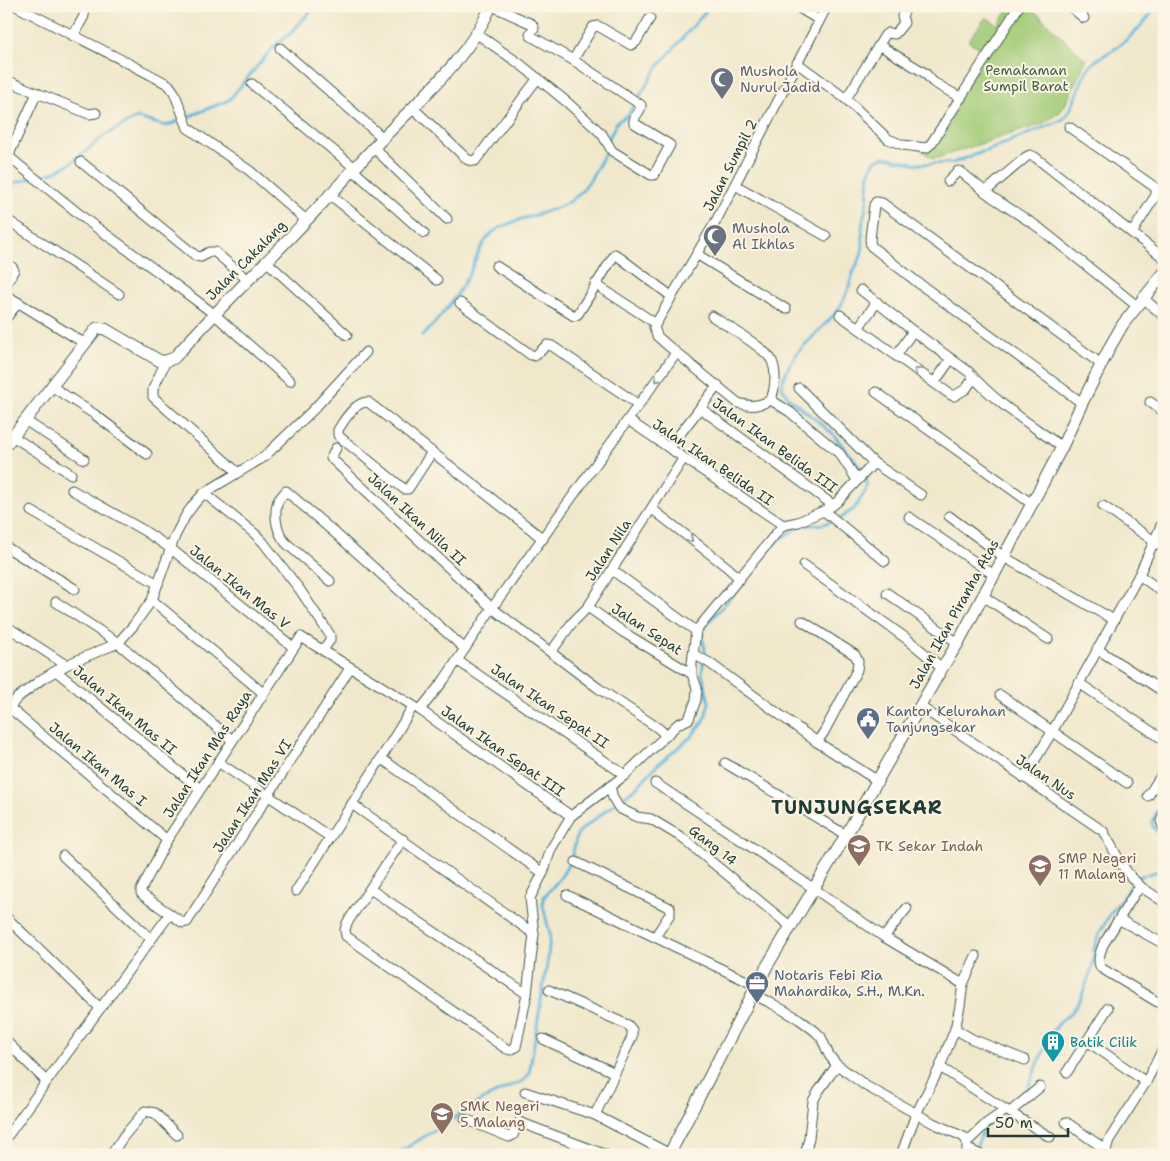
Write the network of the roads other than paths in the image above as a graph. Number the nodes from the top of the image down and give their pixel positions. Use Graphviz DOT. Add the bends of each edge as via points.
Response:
graph roads {
  1 [pos="16,6"];
  2 [pos="80,6"];
  3 [pos="492,6"];
  4 [pos="796,6"];
  5 [pos="827,6"];
  6 [pos="908,6"];
  7 [pos="1019,6"];
  8 [pos="1070,6"];
  9 [pos="650,18"];
  10 [pos="1084,18"];
  11 [pos="820,20"];
  12 [pos="478,34"];
  13 [pos="72,36"];
  14 [pos="879,45"];
  15 [pos="280,48"];
  16 [pos="573,60"];
  17 [pos="797,63"];
  18 [pos="538,78"];
  19 [pos="6,80"];
  20 [pos="252,84"];
  21 [pos="36,93"];
  22 [pos="961,98"];
  23 [pos="846,99"];
  24 [pos="413,108"];
  25 [pos="96,113"];
  26 [pos="1069,127"];
  27 [pos="383,138"];
  28 [pos="374,148"];
  29 [pos="8,149"];
  30 [pos="80,162"];
  31 [pos="354,169"];
  32 [pos="948,181"];
  33 [pos="735,185"];
  34 [pos="985,192"];
  35 [pos="329,194"];
  36 [pos="6,219"];
  37 [pos="447,219"];
  38 [pos="306,220"];
  39 [pos="424,233"];
  40 [pos="1132,233"];
  41 [pos="826,236"];
  42 [pos="698,255"];
  43 [pos="1164,258"];
  44 [pos="266,262"];
  45 [pos="6,263"];
  46 [pos="496,266"];
  47 [pos="1164,273"];
  48 [pos="248,280"];
  49 [pos="437,280"];
  50 [pos="595,284"];
  51 [pos="6,285"];
  52 [pos="861,290"];
  53 [pos="119,294"];
  54 [pos="6,295"];
  55 [pos="671,296"];
  56 [pos="877,302"];
  57 [pos="1140,302"];
  58 [pos="18,303"];
  59 [pos="460,303"];
  60 [pos="786,309"];
  61 [pos="214,314"];
  62 [pos="840,315"];
  63 [pos="712,316"];
  64 [pos="1164,316"];
  65 [pos="6,318"];
  66 [pos="655,323"];
  67 [pos="858,328"];
  68 [pos="913,331"];
  69 [pos="347,335"];
  70 [pos="84,343"];
  71 [pos="366,352"];
  72 [pos="676,353"];
  73 [pos="896,356"];
  74 [pos="951,359"];
  75 [pos="166,361"];
  76 [pos="1101,364"];
  77 [pos="974,379"];
  78 [pos="290,381"];
  79 [pos="934,383"];
  80 [pos="51,386"];
  81 [pos="718,386"];
  82 [pos="799,388"];
  83 [pos="876,392"];
  84 [pos="771,400"];
  85 [pos="1150,402"];
  86 [pos="1082,403"];
  87 [pos="639,405"];
  88 [pos="700,408"];
  89 [pos="1164,412"];
  90 [pos="628,420"];
  91 [pos="26,421"];
  92 [pos="8,438"];
  93 [pos="1062,447"];
  94 [pos="336,448"];
  95 [pos="669,448"];
  96 [pos="432,452"];
  97 [pos="147,454"];
  98 [pos="683,458"];
  99 [pos="84,459"];
  100 [pos="871,466"];
  101 [pos="237,472"];
  102 [pos="71,474"];
  103 [pos="858,479"];
  104 [pos="72,490"];
  105 [pos="204,493"];
  106 [pos="921,495"];
  107 [pos="1032,504"];
  108 [pos="833,505"];
  109 [pos="1103,506"];
  110 [pos="652,509"];
  111 [pos="31,512"];
  112 [pos="826,512"];
  113 [pos="949,516"];
  114 [pos="909,517"];
  115 [pos="1164,520"];
  116 [pos="783,525"];
  117 [pos="543,539"];
  118 [pos="1154,541"];
  119 [pos="6,547"];
  120 [pos="170,548"];
  121 [pos="1164,548"];
  122 [pos="1004,557"];
  123 [pos="885,561"];
  124 [pos="804,565"];
  125 [pos="612,570"];
  126 [pos="994,575"];
  127 [pos="1139,575"];
  128 [pos="740,579"];
  129 [pos="330,581"];
  130 [pos="158,584"];
  131 [pos="75,589"];
  132 [pos="887,593"];
  133 [pos="1164,593"];
  134 [pos="982,596"];
  135 [pos="152,600"];
  136 [pos="56,602"];
  137 [pos="588,607"];
  138 [pos="492,608"];
  139 [pos="802,620"];
  140 [pos="1114,620"];
  141 [pos="6,626"];
  142 [pos="696,631"];
  143 [pos="301,637"];
  144 [pos="1048,638"];
  145 [pos="958,642"];
  146 [pos="118,643"];
  147 [pos="293,647"];
  148 [pos="465,649"];
  149 [pos="1097,649"];
  150 [pos="323,650"];
  151 [pos="552,652"];
  152 [pos="694,654"];
  153 [pos="458,661"];
  154 [pos="66,665"];
  155 [pos="350,668"];
  156 [pos="942,668"];
  157 [pos="56,671"];
  158 [pos="692,674"];
  159 [pos="1079,683"];
  160 [pos="1164,692"];
  161 [pos="263,693"];
  162 [pos="1000,695"];
  163 [pos="921,707"];
  164 [pos="417,708"];
  165 [pos="1052,732"];
  166 [pos="666,736"];
  167 [pos="232,740"];
  168 [pos="1164,740"];
  169 [pos="817,742"];
  170 [pos="382,759"];
  171 [pos="218,762"];
  172 [pos="725,763"];
  173 [pos="1164,771"];
  174 [pos="626,775"];
  175 [pos="1024,778"];
  176 [pos="878,781"];
  177 [pos="655,783"];
  178 [pos="1127,783"];
  179 [pos="610,786"];
  180 [pos="200,789"];
  181 [pos="270,796"];
  182 [pos="1148,796"];
  183 [pos="352,804"];
  184 [pos="1164,813"];
  185 [pos="571,816"];
  186 [pos="1164,828"];
  187 [pos="846,835"];
  188 [pos="330,837"];
  189 [pos="402,839"];
  190 [pos="167,840"];
  191 [pos="63,856"];
  192 [pos="576,862"];
  193 [pos="542,873"];
  194 [pos="1140,886"];
  195 [pos="814,888"];
  196 [pos="370,889"];
  197 [pos="296,890"];
  198 [pos="567,895"];
  199 [pos="1164,902"];
  200 [pos="907,908"];
  201 [pos="170,914"];
  202 [pos="6,917"];
  203 [pos="1120,920"];
  204 [pos="790,926"];
  205 [pos="534,934"];
  206 [pos="655,937"];
  207 [pos="884,937"];
  208 [pos="151,939"];
  209 [pos="1164,944"];
  210 [pos="976,956"];
  211 [pos="963,984"];
  212 [pos="549,990"];
  213 [pos="754,990"];
  214 [pos="527,994"];
  215 [pos="1164,1006"];
  216 [pos="100,1008"];
  217 [pos="1108,1008"];
  218 [pos="955,1029"];
  219 [pos="543,1039"];
  220 [pos="6,1041"];
  221 [pos="1087,1041"];
  222 [pos="1164,1047"];
  223 [pos="1024,1060"];
  224 [pos="836,1065"];
  225 [pos="940,1067"];
  226 [pos="1067,1072"];
  227 [pos="615,1073"];
  228 [pos="46,1081"];
  229 [pos="1146,1082"];
  230 [pos="1040,1087"];
  231 [pos="525,1092"];
  232 [pos="1005,1109"];
  233 [pos="916,1114"];
  234 [pos="595,1115"];
  235 [pos="465,1119"];
  236 [pos="1066,1122"];
  237 [pos="177,1135"];
  238 [pos="1050,1137"];
  239 [pos="6,1138"];
  240 [pos="972,1151"];
  241 [pos="1106,1152"];
  242 [pos="670,1154"];
  243 [pos="111,1155"];
  244 [pos="606,1155"];
  245 [pos="805,1155"];
  246 [pos="901,1155"];
  1 -- 13 [label="street"];
  2 -- 13 [label="street" via="84,9 84,16"];
  3 -- 12 [label="street, Jalan Cakalang"];
  3 -- 16 [label="street" via="532,24 531,36"];
  4 -- 11 [label="street"];
  5 -- 11 [label="street, Jalan Sumpil 2"];
  6 -- 14 [label="street" via="902,16 904,23 897,33 886,34"];
  7 -- 22 [label="street"];
  8 -- 10 [label="street"];
  9 -- 16 [label="street" via="631,45 598,26 593,27"];
  11 -- 17 [label="street, Jalan Sumpil 2"];
  12 -- 18 [label="street"];
  12 -- 24 [label="street, Jalan Cakalang"];
  13 -- 38 [label="street" via="169,85 188,128 250,171"];
  14 -- 22 [label="street"];
  14 -- 23 [label="street"];
  15 -- 27 [label="street"];
  16 -- 18 [label="street" via="642,107 634,123 670,144 654,175 612,151 602,134"];
  17 -- 23 [label="street"];
  17 -- 33 [label="street, Jalan Sumpil 2"];
  18 -- 24 [label="street" via="475,161 468,160"];
  19 -- 21 [label="street"];
  20 -- 31 [label="street"];
  21 -- 25 [label="street" via="89,114"];
  21 -- 29 [label="street"];
  22 -- 23 [label="street" via="926,148 888,139"];
  24 -- 27 [label="street, Jalan Cakalang"];
  26 -- 40 [label="street" via="1156,188 1156,195"];
  27 -- 28 [label="street, Jalan Cakalang"];
  28 -- 31 [label="street, Jalan Cakalang"];
  28 -- 37 [label="street"];
  29 -- 61 [label="street" via="9,157 89,222"];
  30 -- 48 [label="street" via="199,257 212,252"];
  31 -- 35 [label="street, Jalan Cakalang"];
  31 -- 39 [label="street"];
  32 -- 34 [label="street" via="961,172"];
  33 -- 41 [label="street"];
  33 -- 42 [label="street, Jalan Sumpil 2"];
  34 -- 40 [label="street" via="1030,155"];
  34 -- 57 [label="street"];
  35 -- 38 [label="street, Jalan Cakalang"];
  35 -- 49 [label="street"];
  36 -- 53 [label="street"];
  38 -- 44 [label="street, Jalan Cakalang"];
  40 -- 43 [label="street"];
  42 -- 55 [label="street, Jalan Sumpil 2"];
  42 -- 60 [label="street"];
  44 -- 48 [label="street, Jalan Cakalang"];
  44 -- 69 [label="street"];
  45 -- 51 [label="street" via="14,272"];
  46 -- 50 [label="street" via="573,316 578,314"];
  47 -- 57 [label="street, Jalan Ikan Piranha Atas"];
  48 -- 61 [label="street, Jalan Cakalang"];
  50 -- 55 [label="street" via="614,254"];
  50 -- 66 [label="street"];
  52 -- 56 [label="street"];
  54 -- 58 [label="street"];
  55 -- 66 [label="street, Jalan Sumpil 2"];
  56 -- 67 [label="street"];
  56 -- 68 [label="street"];
  57 -- 64 [label="street"];
  57 -- 76 [label="street, Jalan Ikan Piranha Atas" via="1123,324"];
  58 -- 65 [label="street"];
  58 -- 70 [label="street"];
  59 -- 87 [label="street" via="531,355 535,356 547,345 552,346"];
  61 -- 75 [label="street, Jalan Cakalang" via="174,358"];
  61 -- 78 [label="street"];
  62 -- 67 [label="street"];
  63 -- 84 [label="street" via="771,360 775,388"];
  66 -- 72 [label="street" via="655,333"];
  67 -- 73 [label="street"];
  68 -- 73 [label="street"];
  68 -- 74 [label="street"];
  70 -- 75 [label="street" via="97,328 103,328 158,360"];
  70 -- 80 [label="street"];
  71 -- 101 [label="street" via="289,434 264,457"];
  72 -- 81 [label="street"];
  72 -- 87 [label="street, one-way"];
  79 -- 73 [label="street, one-way"];
  74 -- 77 [label="street"];
  74 -- 79 [label="street"];
  75 -- 101 [label="street" via="153,389 153,397"];
  76 -- 86 [label="street, Jalan Ikan Piranha Atas"];
  76 -- 86 [label="street" via="889,207 879,202 874,206 871,246"];
  77 -- 79 [label="street" via="954,396"];
  77 -- 93 [label="street"];
  80 -- 91 [label="street"];
  80 -- 97 [label="street"];
  81 -- 84 [label="street" via="738,403 748,406"];
  81 -- 88 [label="street"];
  82 -- 100 [label="street"];
  83 -- 107 [label="street"];
  84 -- 103 [label="street" via="840,454"];
  85 -- 89 [label="street"];
  86 -- 93 [label="street, Jalan Ikan Piranha Atas"];
  87 -- 90 [label="street"];
  88 -- 95 [label="street"];
  88 -- 108 [label="street, Jalan Ikan Belida III"];
  90 -- 95 [label="street, Jalan Ikan Belida II"];
  90 -- 117 [label="street"];
  91 -- 92 [label="street"];
  91 -- 99 [label="street"];
  92 -- 102 [label="street"];
  93 -- 107 [label="street, Jalan Ikan Piranha Atas"];
  94 -- 138 [label="street, Jalan Ikan Nila II" via="331,458"];
  95 -- 98 [label="street, Jalan Ikan Belida II"];
  96 -- 96 [label="street" via="408,489 404,489 341,438 338,430 358,405 367,402"];
  96 -- 117 [label="street"];
  98 -- 110 [label="street, Jalan Nila"];
  98 -- 116 [label="street, Jalan Ikan Belida II"];
  100 -- 103 [label="street"];
  100 -- 106 [label="street"];
  101 -- 105 [label="street"];
  103 -- 108 [label="street"];
  104 -- 120 [label="street, Jalan Ikan Mas V"];
  105 -- 120 [label="street" via="186,514"];
  105 -- 150 [label="street" via="254,533 300,590 330,636"];
  107 -- 122 [label="street, Jalan Ikan Piranha Atas"];
  108 -- 112 [label="street"];
  109 -- 118 [label="street"];
  110 -- 125 [label="street, Jalan Nila"];
  110 -- 128 [label="street, one-way"];
  111 -- 130 [label="street"];
  112 -- 116 [label="street"];
  112 -- 123 [label="street"];
  113 -- 122 [label="street"];
  114 -- 126 [label="street"];
  115 -- 118 [label="street"];
  116 -- 128 [label="street"];
  117 -- 138 [label="street"];
  118 -- 121 [label="street"];
  118 -- 127 [label="street"];
  119 -- 131 [label="street"];
  120 -- 130 [label="street"];
  120 -- 147 [label="street, Jalan Ikan Mas V"];
  122 -- 126 [label="street, Jalan Ikan Piranha Atas"];
  122 -- 140 [label="street"];
  124 -- 156 [label="street"];
  125 -- 137 [label="street, Jalan Nila"];
  125 -- 142 [label="street"];
  126 -- 134 [label="street, Jalan Ikan Piranha Atas"];
  127 -- 133 [label="street"];
  127 -- 140 [label="street"];
  128 -- 142 [label="street"];
  129 -- 148 [label="street" via="280,536 277,505 286,491"];
  130 -- 135 [label="street"];
  132 -- 145 [label="street"];
  134 -- 144 [label="street"];
  134 -- 145 [label="street, Jalan Ikan Piranha Atas"];
  135 -- 146 [label="street"];
  135 -- 161 [label="street"];
  136 -- 146 [label="street"];
  137 -- 151 [label="street, Jalan Nila"];
  137 -- 158 [label="street, Jalan Sepat"];
  138 -- 148 [label="street"];
  138 -- 151 [label="street"];
  139 -- 169 [label="street" via="855,655 858,661 857,670"];
  140 -- 149 [label="street"];
  141 -- 154 [label="street"];
  142 -- 152 [label="street"];
  143 -- 147 [label="street, Jalan Ikan Mas Raya"];
  143 -- 150 [label="street, Jalan Ikan Sepat III"];
  145 -- 156 [label="street, Jalan Ikan Piranha Atas"];
  146 -- 154 [label="street"];
  146 -- 167 [label="street"];
  147 -- 161 [label="street, Jalan Ikan Mas Raya"];
  148 -- 153 [label="street"];
  149 -- 159 [label="street"];
  149 -- 160 [label="street"];
  150 -- 155 [label="street, Jalan Ikan Sepat III"];
  151 -- 166 [label="street"];
  152 -- 158 [label="street"];
  152 -- 169 [label="street"];
  153 -- 164 [label="street"];
  153 -- 174 [label="street, Jalan Ikan Sepat II"];
  154 -- 157 [label="street"];
  155 -- 164 [label="street, Jalan Ikan Sepat III"];
  155 -- 181 [label="street, Jalan Ikan Mas VI"];
  156 -- 163 [label="street, Jalan Ikan Piranha Atas"];
  157 -- 180 [label="street, Jalan Ikan Mas II"];
  157 -- 190 [label="street, Jalan Ikan Mas I" via="17,698 12,710"];
  158 -- 166 [label="street" via="697,688 689,719 678,724"];
  159 -- 165 [label="street"];
  159 -- 168 [label="street"];
  161 -- 167 [label="street, Jalan Ikan Mas Raya"];
  162 -- 165 [label="street"];
  163 -- 175 [label="street, Jalan Nus"];
  163 -- 176 [label="street, Jalan Ikan Piranha Atas"];
  164 -- 170 [label="street"];
  164 -- 185 [label="street, Jalan Ikan Sepat III"];
  165 -- 175 [label="street"];
  165 -- 178 [label="street"];
  166 -- 174 [label="street"];
  167 -- 171 [label="street, Jalan Ikan Mas Raya"];
  169 -- 176 [label="street"];
  170 -- 183 [label="street"];
  170 -- 193 [label="street"];
  171 -- 180 [label="street, Jalan Ikan Mas Raya"];
  171 -- 181 [label="street"];
  172 -- 187 [label="street"];
  173 -- 182 [label="street"];
  174 -- 179 [label="street"];
  175 -- 194 [label="street, Jalan Nus" via="1103,831 1122,865"];
  176 -- 187 [label="street, Jalan Ikan Piranha Atas"];
  177 -- 195 [label="street"];
  179 -- 185 [label="street"];
  179 -- 204 [label="street, Gang 14" via="619,808 652,818 681,837"];
  180 -- 190 [label="street, Jalan Ikan Mas Raya"];
  181 -- 188 [label="street"];
  181 -- 201 [label="street, Jalan Ikan Mas VI" via="188,922 184,923"];
  183 -- 188 [label="street"];
  183 -- 189 [label="street"];
  184 -- 186 [label="street" via="1161,821"];
  185 -- 193 [label="street" via="551,849"];
  187 -- 195 [label="street, Jalan Ikan Piranha Atas"];
  188 -- 197 [label="street"];
  189 -- 196 [label="street"];
  189 -- 205 [label="street"];
  190 -- 201 [label="street, Jalan Ikan Mas Raya" via="141,893"];
  191 -- 208 [label="street"];
  192 -- 206 [label="street" via="670,908 670,914"];
  193 -- 205 [label="street" via="530,898"];
  194 -- 199 [label="street, Jalan Nus"];
  194 -- 203 [label="street"];
  195 -- 204 [label="street, Jalan Ikan Piranha Atas"];
  195 -- 207 [label="street"];
  196 -- 214 [label="street"];
  196 -- 214 [label="street" via="347,923 346,936 510,1050 516,1047"];
  198 -- 206 [label="street"];
  200 -- 207 [label="street"];
  201 -- 208 [label="street"];
  202 -- 216 [label="street"];
  203 -- 209 [label="street"];
  203 -- 215 [label="street" via="1103,945 1099,965"];
  204 -- 213 [label="street, Jalan Ikan Piranha Atas"];
  205 -- 214 [label="street"];
  206 -- 213 [label="street"];
  207 -- 211 [label="street"];
  208 -- 216 [label="street"];
  210 -- 211 [label="street"];
  211 -- 218 [label="street"];
  212 -- 227 [label="street" via="631,1028 632,1037"];
  213 -- 224 [label="street" via="815,1031"];
  213 -- 242 [label="street, Jalan Ikan Piranha Atas"];
  216 -- 228 [label="street"];
  217 -- 221 [label="street"];
  218 -- 223 [label="street"];
  218 -- 225 [label="street"];
  219 -- 227 [label="street"];
  220 -- 228 [label="street"];
  221 -- 226 [label="street"];
  221 -- 229 [label="street"];
  222 -- 229 [label="street"];
  224 -- 233 [label="street"];
  224 -- 245 [label="street" via="814,1101"];
  225 -- 232 [label="street"];
  225 -- 233 [label="street"];
  227 -- 234 [label="street"];
  228 -- 239 [label="street"];
  229 -- 241 [label="street" via="1109,1140"];
  230 -- 232 [label="street"];
  231 -- 234 [label="street"];
  232 -- 238 [label="street"];
  232 -- 240 [label="street" via="989,1121"];
  233 -- 240 [label="street" via="964,1137"];
  233 -- 246 [label="street"];
  234 -- 242 [label="street"];
  235 -- 244 [label="street" via="509,1137 514,1135 519,1122"];
  236 -- 241 [label="street"];
  237 -- 243 [label="street" via="155,1113 145,1111"];
}
